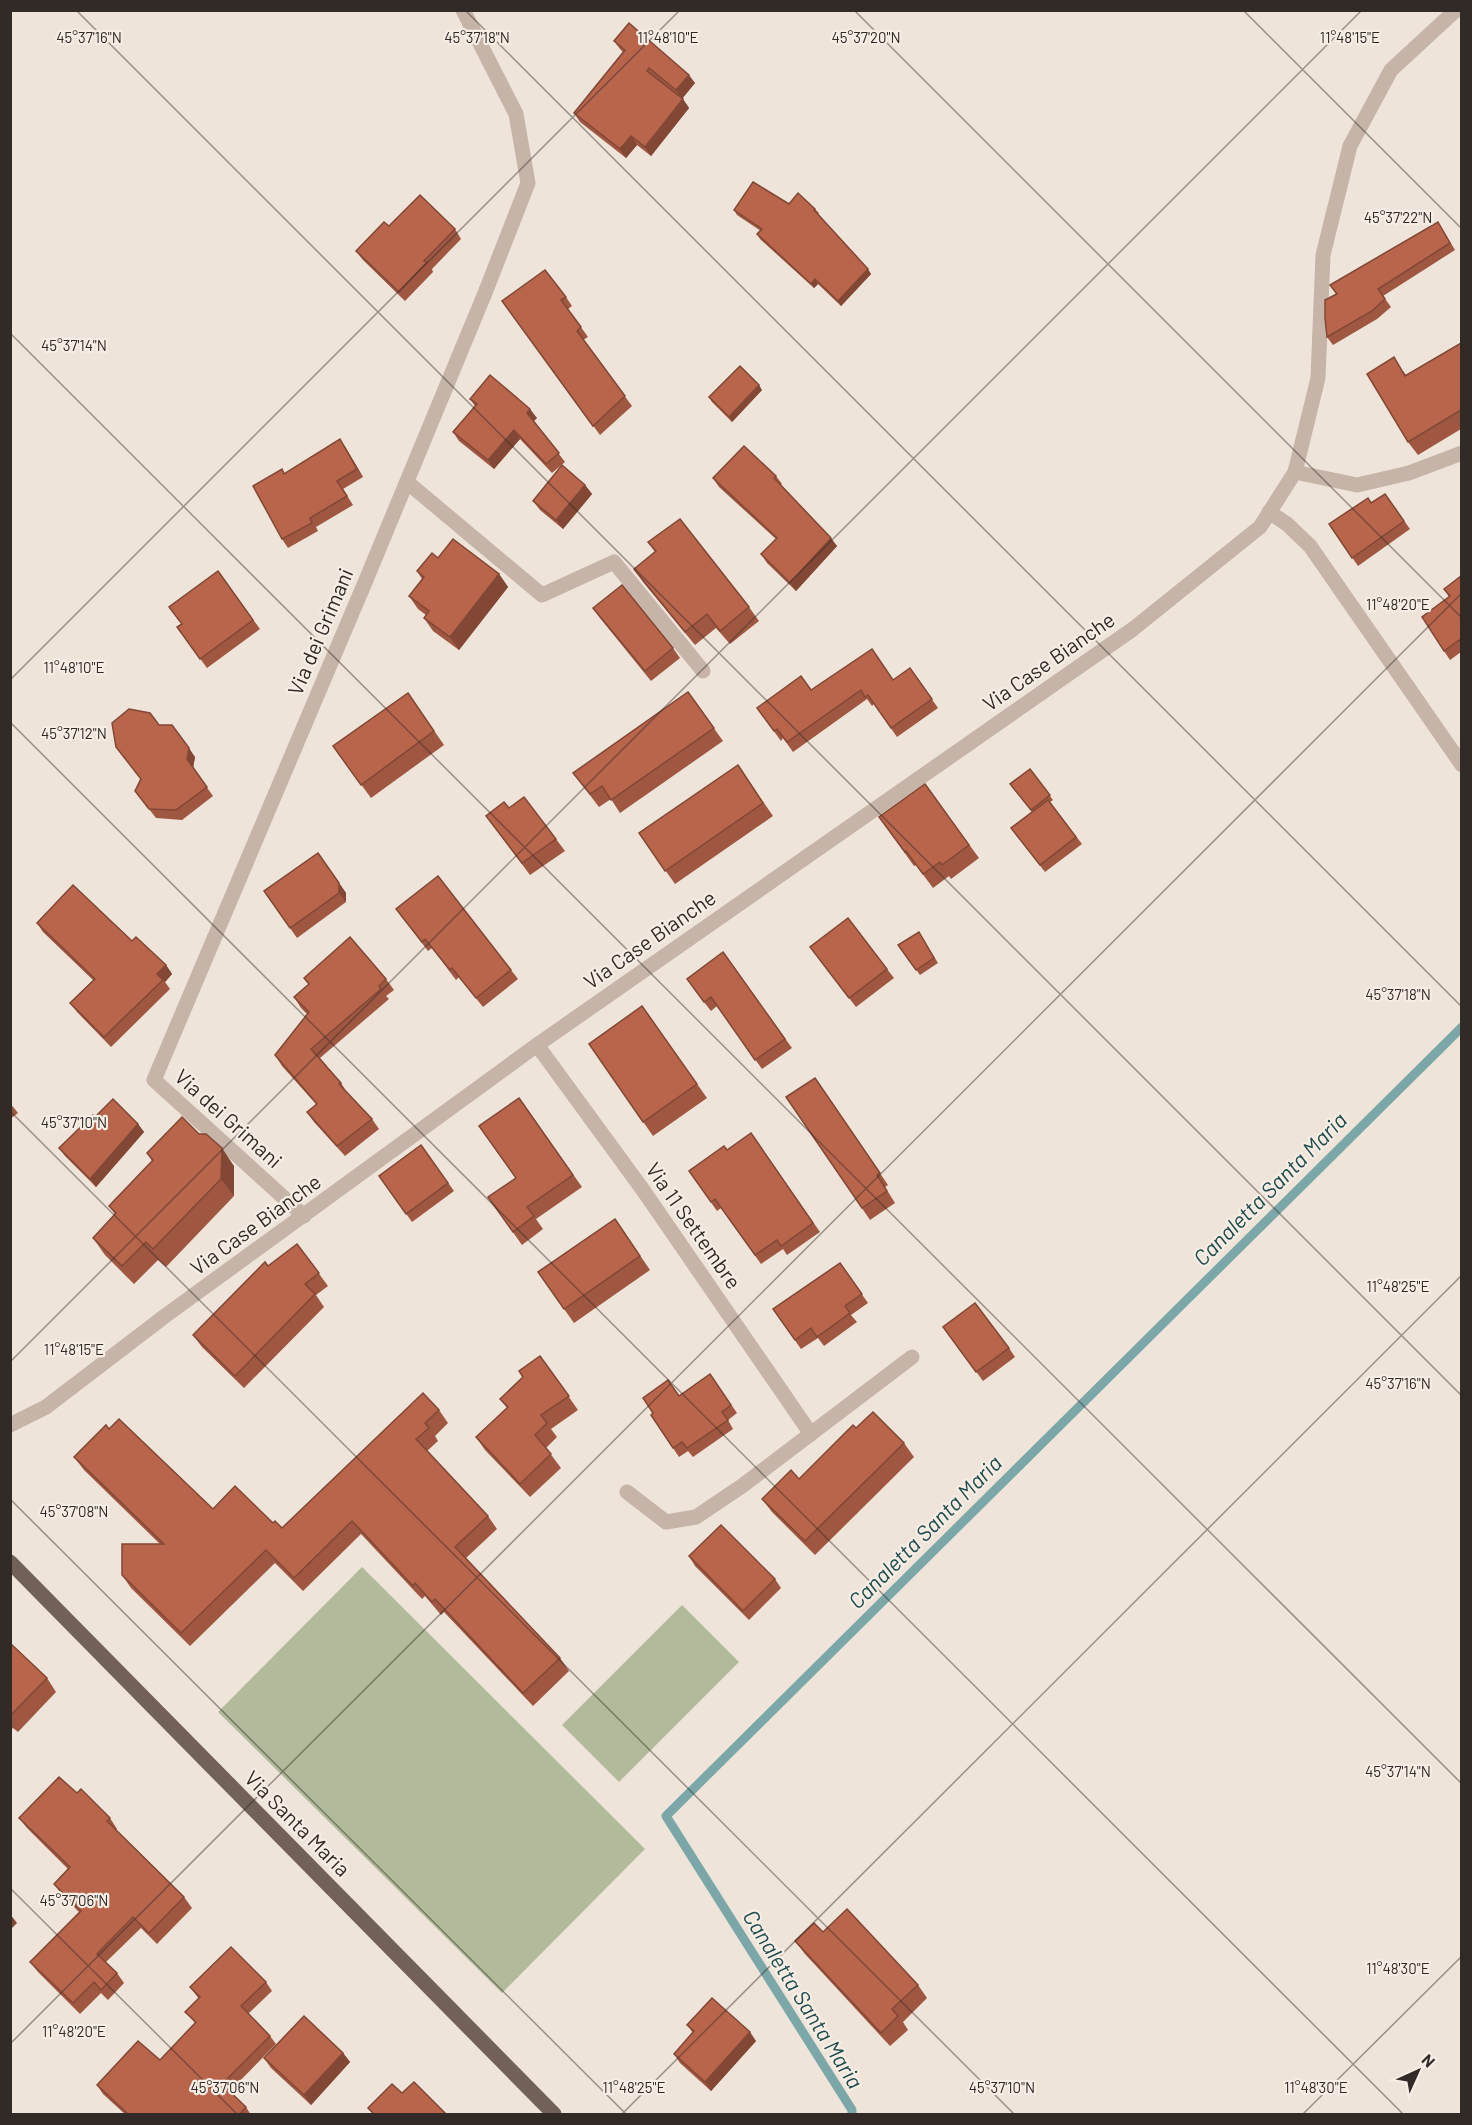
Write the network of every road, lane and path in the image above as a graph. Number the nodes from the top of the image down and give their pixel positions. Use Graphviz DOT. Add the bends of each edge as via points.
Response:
graph roads {
  1 [pos="463,10"];
  2 [pos="1456,10"];
  3 [pos="1461,453"];
  4 [pos="1295,472"];
  5 [pos="407,482"];
  6 [pos="1269,512"];
  7 [pos="703,671"];
  8 [pos="1461,765"];
  9 [pos="537,1045"];
  10 [pos="304,1216"];
  11 [pos="912,1357"];
  12 [pos="10,1425"];
  13 [pos="811,1434"];
  14 [pos="627,1492"];
  15 [pos="10,1562"];
  16 [pos="554,2115"];
  1 -- 5 [label="street, Via dei Grimani" via="516,114 528,183"];
  2 -- 4 [label="street, Via Case Bianche" via="1391,70 1350,146 1323,255 1318,378"];
  3 -- 4 [label="street" via="1409,473 1357,485"];
  4 -- 6 [label="street, Via Case Bianche"];
  5 -- 7 [label="street" via="542,595 614,562"];
  5 -- 10 [label="street, Via dei Grimani" via="154,1080"];
  6 -- 8 [label="street" via="1310,546"];
  6 -- 9 [label="street, Via Case Bianche" via="1260,527 1132,629"];
  9 -- 10 [label="street, Via Case Bianche"];
  9 -- 13 [label="street, Via 11 Settembre" via="643,1190"];
  10 -- 12 [label="street, Via Case Bianche" via="46,1407"];
  11 -- 13 [label="street"];
  13 -- 14 [label="street" via="696,1517 666,1522"];
  15 -- 16 [label="main road, Via Santa Maria"];
}
